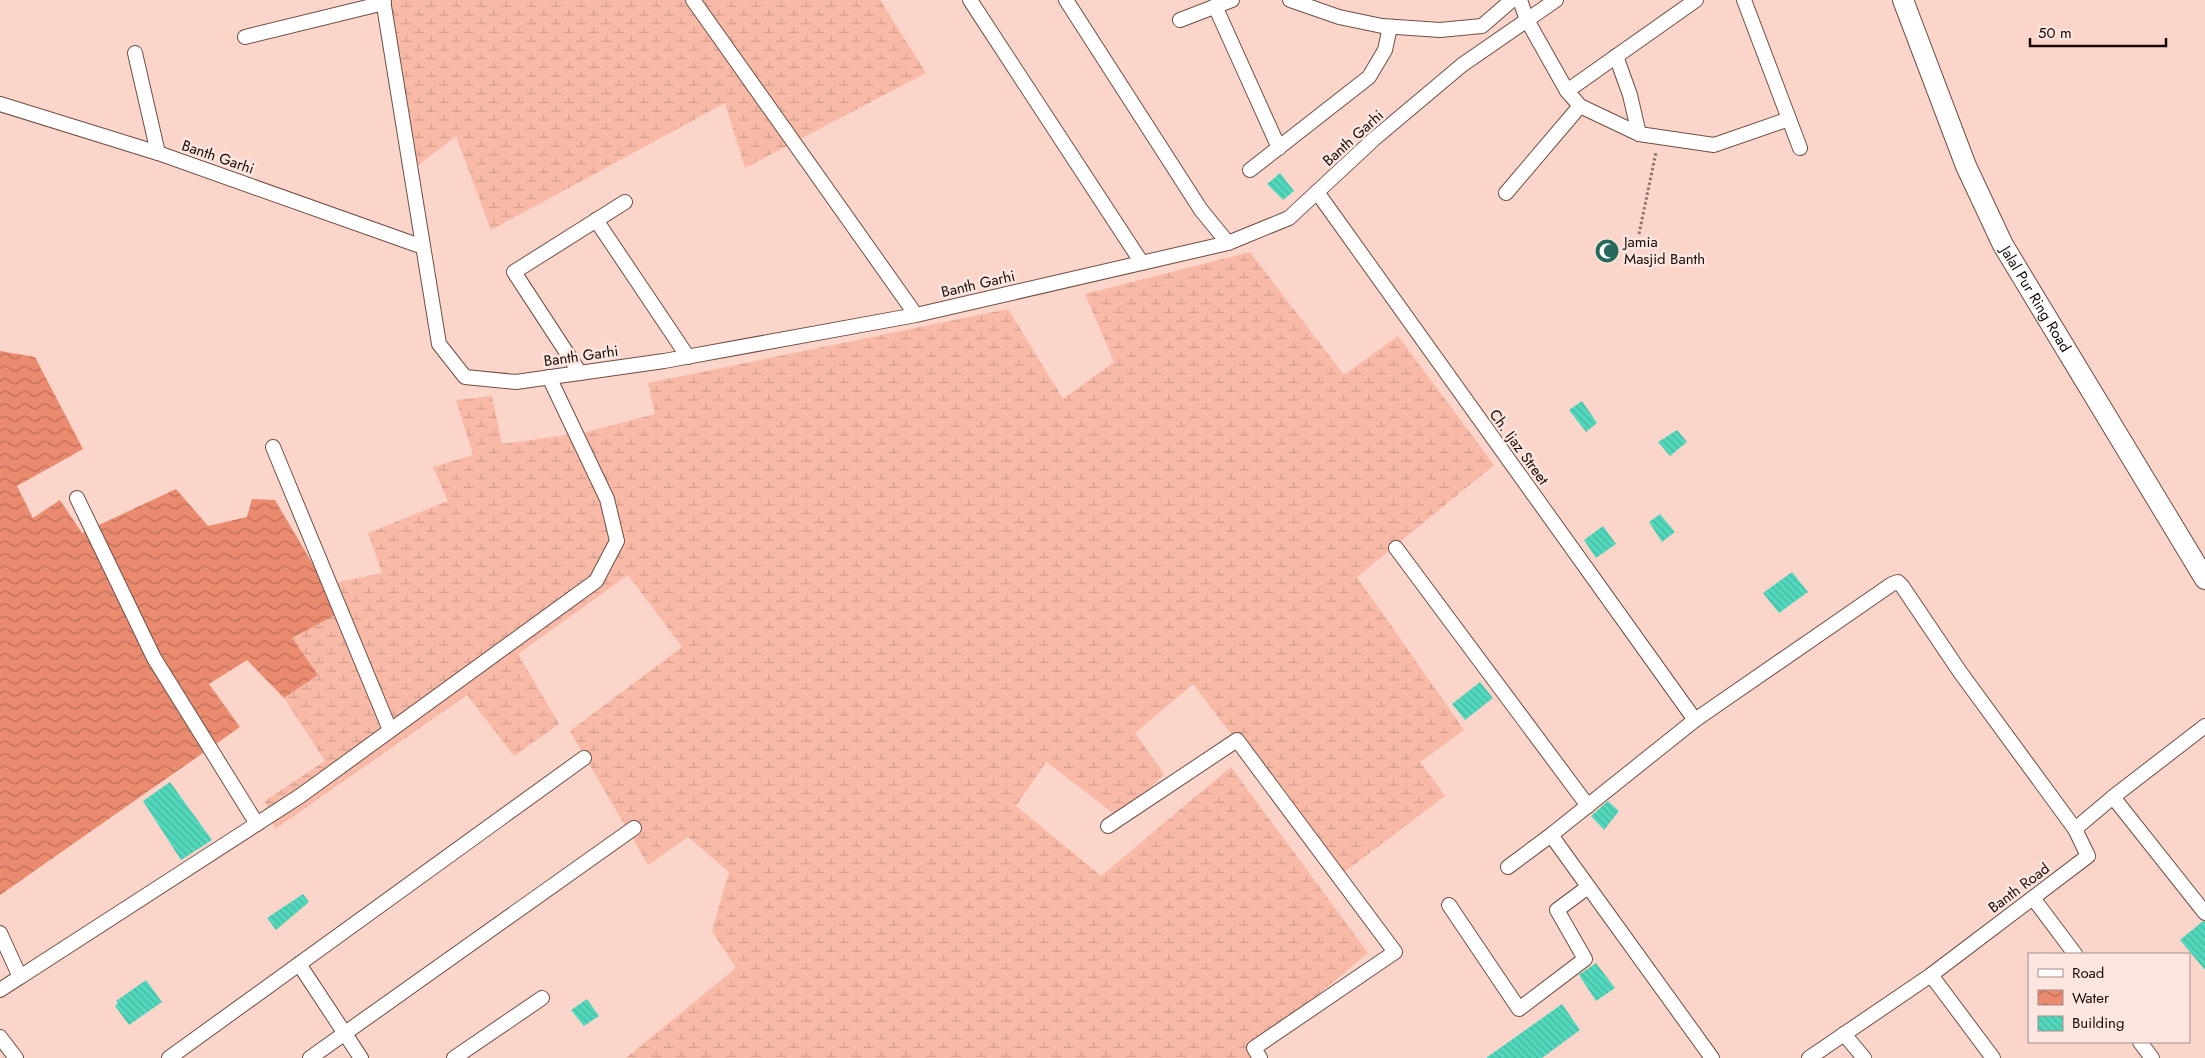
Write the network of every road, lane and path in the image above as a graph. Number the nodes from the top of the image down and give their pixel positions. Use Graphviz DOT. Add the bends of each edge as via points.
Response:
graph roads {
  1 [pos="693,0"];
  2 [pos="970,0"];
  3 [pos="1066,0"];
  4 [pos="1232,0"];
  5 [pos="1290,0"];
  6 [pos="1512,0"];
  7 [pos="1520,0"];
  8 [pos="1556,0"];
  9 [pos="1696,0"];
  10 [pos="1744,0"];
  11 [pos="1903,0"];
  12 [pos="384,1"];
  13 [pos="1215,6"];
  14 [pos="1180,20"];
  15 [pos="1527,20"];
  16 [pos="1390,27"];
  17 [pos="246,37"];
  18 [pos="135,52"];
  19 [pos="1616,56"];
  20 [pos="1567,91"];
  21 [pos="0,104"];
  22 [pos="1580,106"];
  23 [pos="1789,119"];
  24 [pos="1639,134"];
  25 [pos="1659,137"];
  26 [pos="1279,148"];
  27 [pos="1800,148"];
  28 [pos="158,153"];
  29 [pos="1250,170"];
  30 [pos="1317,192"];
  31 [pos="1506,193"];
  32 [pos="625,202"];
  33 [pos="596,220"];
  34 [pos="1640,234"];
  35 [pos="1228,243"];
  36 [pos="423,247"];
  37 [pos="1142,263"];
  38 [pos="916,315"];
  39 [pos="688,357"];
  40 [pos="580,373"];
  41 [pos="549,377"];
  42 [pos="273,447"];
  43 [pos="77,498"];
  44 [pos="1396,548"];
  45 [pos="2205,579"];
  46 [pos="1695,720"];
  47 [pos="2205,726"];
  48 [pos="390,730"];
  49 [pos="584,758"];
  50 [pos="2112,797"];
  51 [pos="1588,806"];
  52 [pos="258,824"];
  53 [pos="1108,826"];
  54 [pos="634,828"];
  55 [pos="2075,829"];
  56 [pos="1552,835"];
  57 [pos="1508,867"];
  58 [pos="1588,887"];
  59 [pos="2033,898"];
  60 [pos="1449,905"];
  61 [pos="2205,913"];
  62 [pos="0,934"];
  63 [pos="2074,953"];
  64 [pos="299,964"];
  65 [pos="1931,975"];
  66 [pos="20,977"];
  67 [pos="0,990"];
  68 [pos="542,998"];
  69 [pos="345,1033"];
  70 [pos="1844,1034"];
  71 [pos="0,1037"];
  72 [pos="2141,1043"];
  73 [pos="16,1058"];
  74 [pos="169,1058"];
  75 [pos="310,1058"];
  76 [pos="361,1058"];
  77 [pos="454,1058"];
  78 [pos="1260,1058"];
  79 [pos="1712,1058"];
  80 [pos="1809,1058"];
  81 [pos="1864,1058"];
  82 [pos="1993,1058"];
  83 [pos="2152,1058"];
  1 -- 38 [label="street"];
  2 -- 37 [label="street"];
  3 -- 35 [label="street" via="1201,210"];
  4 -- 13 [label="street"];
  5 -- 16 [label="street" via="1339,17"];
  6 -- 16 [label="street" via="1482,26 1440,30"];
  7 -- 15 [label="street"];
  8 -- 15 [label="street, Banth Garhi"];
  9 -- 19 [label="street"];
  10 -- 23 [label="street"];
  11 -- 45 [label="main road, Jalal Pur Ring Road" via="1966,166 2003,245"];
  12 -- 17 [label="street"];
  12 -- 36 [label="street, Banth Garhi"];
  13 -- 14 [label="street"];
  13 -- 26 [label="street"];
  15 -- 20 [label="street"];
  15 -- 30 [label="street, Banth Garhi" via="1462,65"];
  16 -- 26 [label="street" via="1385,50 1369,77"];
  18 -- 28 [label="street"];
  19 -- 20 [label="street"];
  19 -- 24 [label="street" via="1630,94"];
  20 -- 22 [label="street"];
  21 -- 28 [label="street, Banth Garhi"];
  22 -- 24 [label="street"];
  22 -- 31 [label="street"];
  23 -- 25 [label="street" via="1714,145"];
  23 -- 27 [label="street"];
  24 -- 25 [label="street"];
  25 -- 34 [label="path"];
  26 -- 29 [label="street"];
  28 -- 36 [label="street, Banth Garhi"];
  30 -- 35 [label="street, Banth Garhi" via="1289,218"];
  30 -- 46 [label="street, Ch. Ijaz Street"];
  32 -- 33 [label="street"];
  33 -- 39 [label="street"];
  33 -- 40 [label="street" via="514,272"];
  35 -- 37 [label="street, Banth Garhi"];
  36 -- 41 [label="street, Banth Garhi" via="439,344 465,377 516,382"];
  37 -- 38 [label="street, Banth Garhi"];
  38 -- 39 [label="street, Banth Garhi"];
  39 -- 40 [label="street, Banth Garhi"];
  40 -- 41 [label="street, Banth Garhi"];
  41 -- 48 [label="street" via="606,499 616,541 596,581"];
  42 -- 48 [label="street"];
  43 -- 52 [label="street" via="154,658"];
  44 -- 51 [label="street"];
  46 -- 51 [label="street"];
  46 -- 55 [label="street" via="1898,582"];
  47 -- 50 [label="street"];
  48 -- 52 [label="street"];
  49 -- 64 [label="street"];
  50 -- 55 [label="street"];
  50 -- 61 [label="street"];
  51 -- 56 [label="street"];
  52 -- 66 [label="street"];
  53 -- 78 [label="street" via="1237,740 1395,952 1254,1048"];
  54 -- 69 [label="street"];
  55 -- 59 [label="street, Banth Road" via="2088,856"];
  56 -- 57 [label="street"];
  56 -- 58 [label="street"];
  58 -- 60 [label="street" via="1557,910 1585,959 1519,1009"];
  58 -- 79 [label="street"];
  59 -- 63 [label="street"];
  59 -- 65 [label="street, Banth Road"];
  62 -- 66 [label="street"];
  64 -- 69 [label="street"];
  64 -- 74 [label="street"];
  65 -- 70 [label="street, Banth Road"];
  65 -- 82 [label="street"];
  66 -- 67 [label="street"];
  68 -- 77 [label="street"];
  69 -- 75 [label="street"];
  69 -- 76 [label="street"];
  70 -- 80 [label="street, Banth Road"];
  70 -- 81 [label="street"];
  71 -- 73 [label="street"];
  72 -- 83 [label="street"];
}
